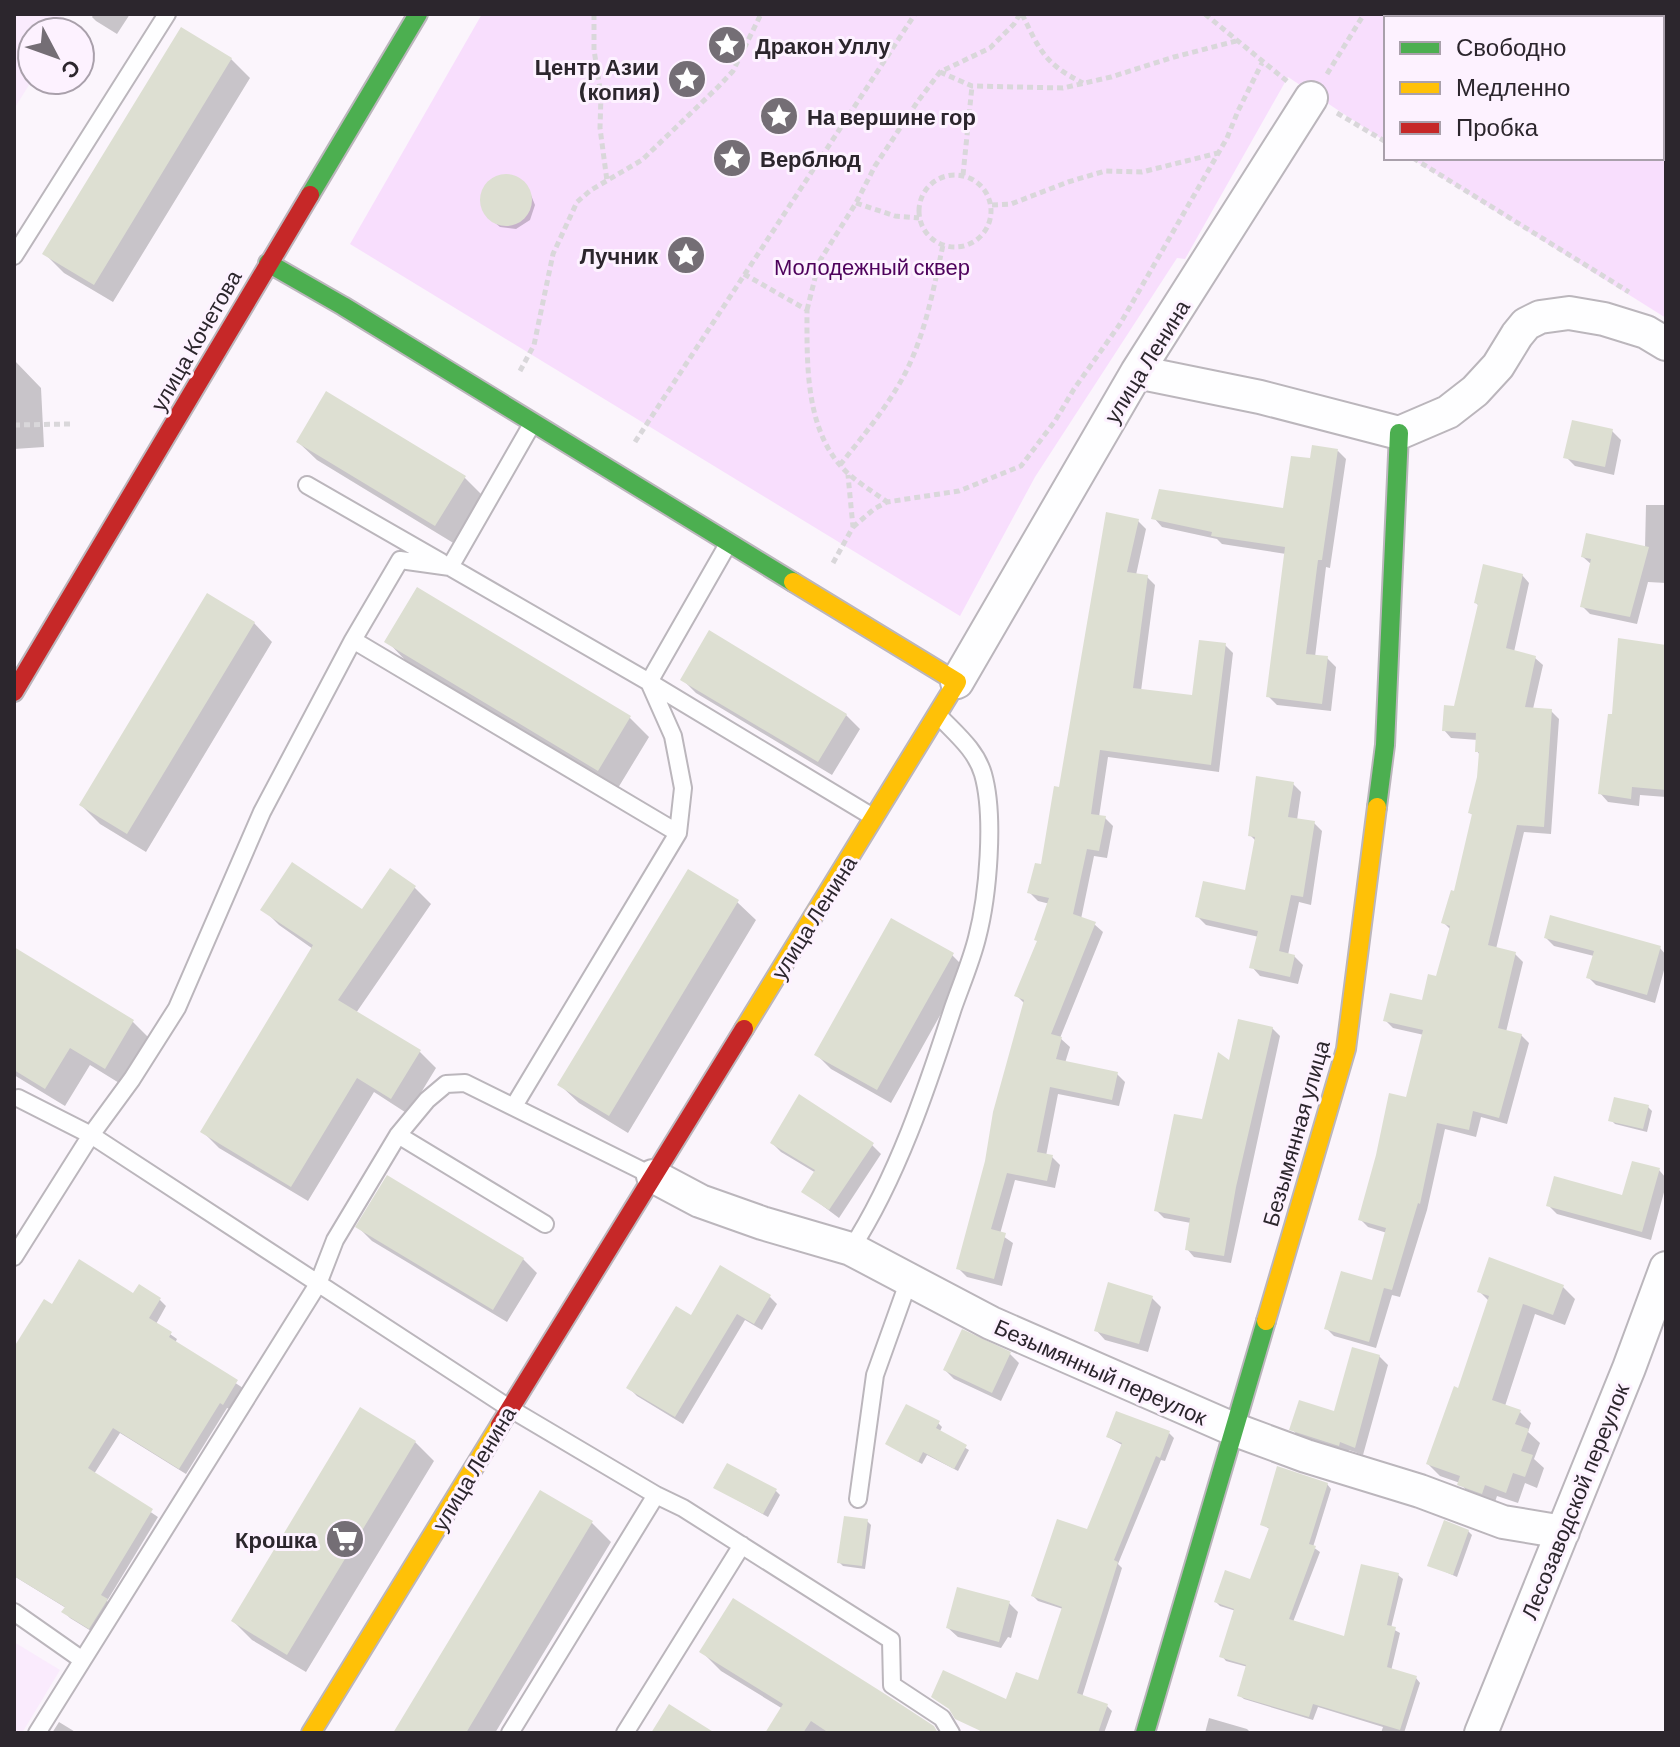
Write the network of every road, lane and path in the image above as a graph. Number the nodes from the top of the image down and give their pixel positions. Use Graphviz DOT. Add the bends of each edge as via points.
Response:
graph roads {
  1 [pos="167,14"];
  2 [pos="418,14"];
  3 [pos="594,14"];
  4 [pos="761,14"];
  5 [pos="915,14"];
  6 [pos="1021,14"];
  7 [pos="1364,14"];
  8 [pos="1236,41"];
  9 [pos="1262,63"];
  10 [pos="940,72"];
  11 [pos="1084,83"];
  12 [pos="972,86"];
  13 [pos="1311,98"];
  14 [pos="1219,153"];
  15 [pos="1416,160"];
  16 [pos="963,175"];
  17 [pos="607,181"];
  18 [pos="856,203"];
  19 [pos="992,205"];
  20 [pos="919,218"];
  21 [pos="943,245"];
  22 [pos="14,256"];
  23 [pos="268,263"];
  24 [pos="744,273"];
  25 [pos="1640,299"];
  26 [pos="807,310"];
  27 [pos="1666,344"];
  28 [pos="1137,372"];
  29 [pos="502,403"];
  30 [pos="532,422"];
  31 [pos="71,424"];
  32 [pos="14,425"];
  33 [pos="1399,433"];
  34 [pos="840,465"];
  35 [pos="615,473"];
  36 [pos="848,473"];
  37 [pos="307,485"];
  38 [pos="887,502"];
  39 [pos="853,527"];
  40 [pos="729,543"];
  41 [pos="450,567"];
  42 [pos="813,594"];
  43 [pos="353,640"];
  44 [pos="649,682"];
  45 [pos="957,682"];
  46 [pos="14,692"];
  47 [pos="937,714"];
  48 [pos="874,818"];
  49 [pos="678,833"];
  50 [pos="15,1099"];
  51 [pos="514,1106"];
  52 [pos="91,1135"];
  53 [pos="398,1135"];
  54 [pos="653,1176"];
  55 [pos="545,1224"];
  56 [pos="851,1249"];
  57 [pos="14,1257"];
  58 [pos="1666,1268"];
  59 [pos="909,1280"];
  60 [pos="318,1284"];
  61 [pos="509,1408"];
  62 [pos="1233,1429"];
  63 [pos="656,1495"];
  64 [pos="858,1499"];
  65 [pos="1563,1532"];
  66 [pos="742,1545"];
  67 [pos="14,1612"];
  68 [pos="81,1659"];
  69 [pos="37,1733"];
  70 [pos="311,1733"];
  71 [pos="510,1733"];
  72 [pos="625,1733"];
  73 [pos="951,1733"];
  74 [pos="1145,1733"];
  75 [pos="1481,1733"];
  1 -- 22 [label="lane"];
  2 -- 23 [label="street, улица Кочетова"];
  3 -- 17 [label="path"];
  4 -- 17 [label="path" via="733,71 642,160"];
  5 -- 24 [label="path"];
  6 -- 10 [label="path" via="990,48"];
  6 -- 11 [label="path" via="1054,67"];
  7 -- 13 [label="path"];
  8 -- 11 [label="path"];
  9 -- 14 [label="path"];
  10 -- 12 [label="path"];
  10 -- 18 [label="path"];
  11 -- 12 [label="path" via="1063,88"];
  12 -- 16 [label="path"];
  13 -- 28 [label="street, улица Ленина"];
  14 -- 19 [label="path" via="1142,172 1105,171 1011,204"];
  14 -- 38 [label="path" via="1120,324 1021,466 959,491"];
  15 -- 25 [label="path"];
  16 -- 19 [label="path" via="984,188"];
  16 -- 20 [label="path" via="950,174 931,183 923,193"];
  17 -- 29 [label="path" via="577,202 553,254 534,345"];
  18 -- 20 [label="path"];
  18 -- 26 [label="path" via="819,262"];
  19 -- 21 [label="path" via="991,218 978,239 962,247"];
  20 -- 21 [label="path" via="927,235"];
  21 -- 34 [label="path" via="920,339 897,388"];
  23 -- 29 [label="street"];
  23 -- 46 [label="street, улица Кочетова"];
  24 -- 26 [label="path"];
  24 -- 35 [label="path"];
  26 -- 34 [label="path" via="816,424"];
  27 -- 33 [label="street" via="1604,319 1569,313 1540,317 1526,324 1475,391 1448,412"];
  28 -- 33 [label="street"];
  28 -- 45 [label="street, улица Ленина"];
  29 -- 30 [label="street"];
  30 -- 35 [label="street"];
  30 -- 41 [label="lane"];
  31 -- 32 [label="path"];
  33 -- 62 [label="street, Безымянная улица" via="1385,745 1346,1049"];
  34 -- 36 [label="path"];
  35 -- 40 [label="street"];
  36 -- 38 [label="path"];
  36 -- 39 [label="path"];
  37 -- 41 [label="lane"];
  38 -- 39 [label="path"];
  39 -- 42 [label="path"];
  40 -- 42 [label="street"];
  40 -- 44 [label="lane"];
  41 -- 43 [label="lane" via="400,560"];
  41 -- 44 [label="lane"];
  42 -- 45 [label="street"];
  43 -- 49 [label="lane"];
  43 -- 52 [label="lane" via="262,812 177,1008"];
  44 -- 48 [label="lane"];
  44 -- 49 [label="lane" via="673,736 683,788"];
  45 -- 47 [label="street, улица Ленина"];
  47 -- 48 [label="street, улица Ленина"];
  47 -- 56 [label="lane" via="976,756 983,775 983,906 937,1057 869,1221"];
  48 -- 54 [label="street, улица Ленина"];
  49 -- 51 [label="lane"];
  50 -- 52 [label="lane"];
  51 -- 53 [label="lane" via="465,1083 446,1084"];
  51 -- 54 [label="lane"];
  52 -- 57 [label="lane"];
  52 -- 60 [label="lane"];
  53 -- 55 [label="lane"];
  53 -- 60 [label="lane" via="335,1240"];
  54 -- 56 [label="street, Безымянный переулок" via="700,1201"];
  54 -- 61 [label="street, улица Ленина"];
  56 -- 59 [label="street, Безымянный переулок"];
  58 -- 65 [label="street, Лесозаводской переулок"];
  59 -- 62 [label="street, Безымянный переулок" via="991,1323"];
  59 -- 64 [label="lane" via="875,1375"];
  60 -- 61 [label="lane"];
  60 -- 68 [label="lane"];
  61 -- 63 [label="lane"];
  61 -- 70 [label="street, улица Ленина"];
  62 -- 65 [label="street, Безымянный переулок" via="1503,1522"];
  62 -- 74 [label="street, Безымянная улица"];
  63 -- 66 [label="lane"];
  63 -- 71 [label="lane"];
  65 -- 75 [label="street, Лесозаводской переулок"];
  66 -- 72 [label="lane"];
  66 -- 73 [label="lane" via="891,1640 892,1685 942,1718"];
  67 -- 68 [label="lane"];
  68 -- 69 [label="lane"];
}
